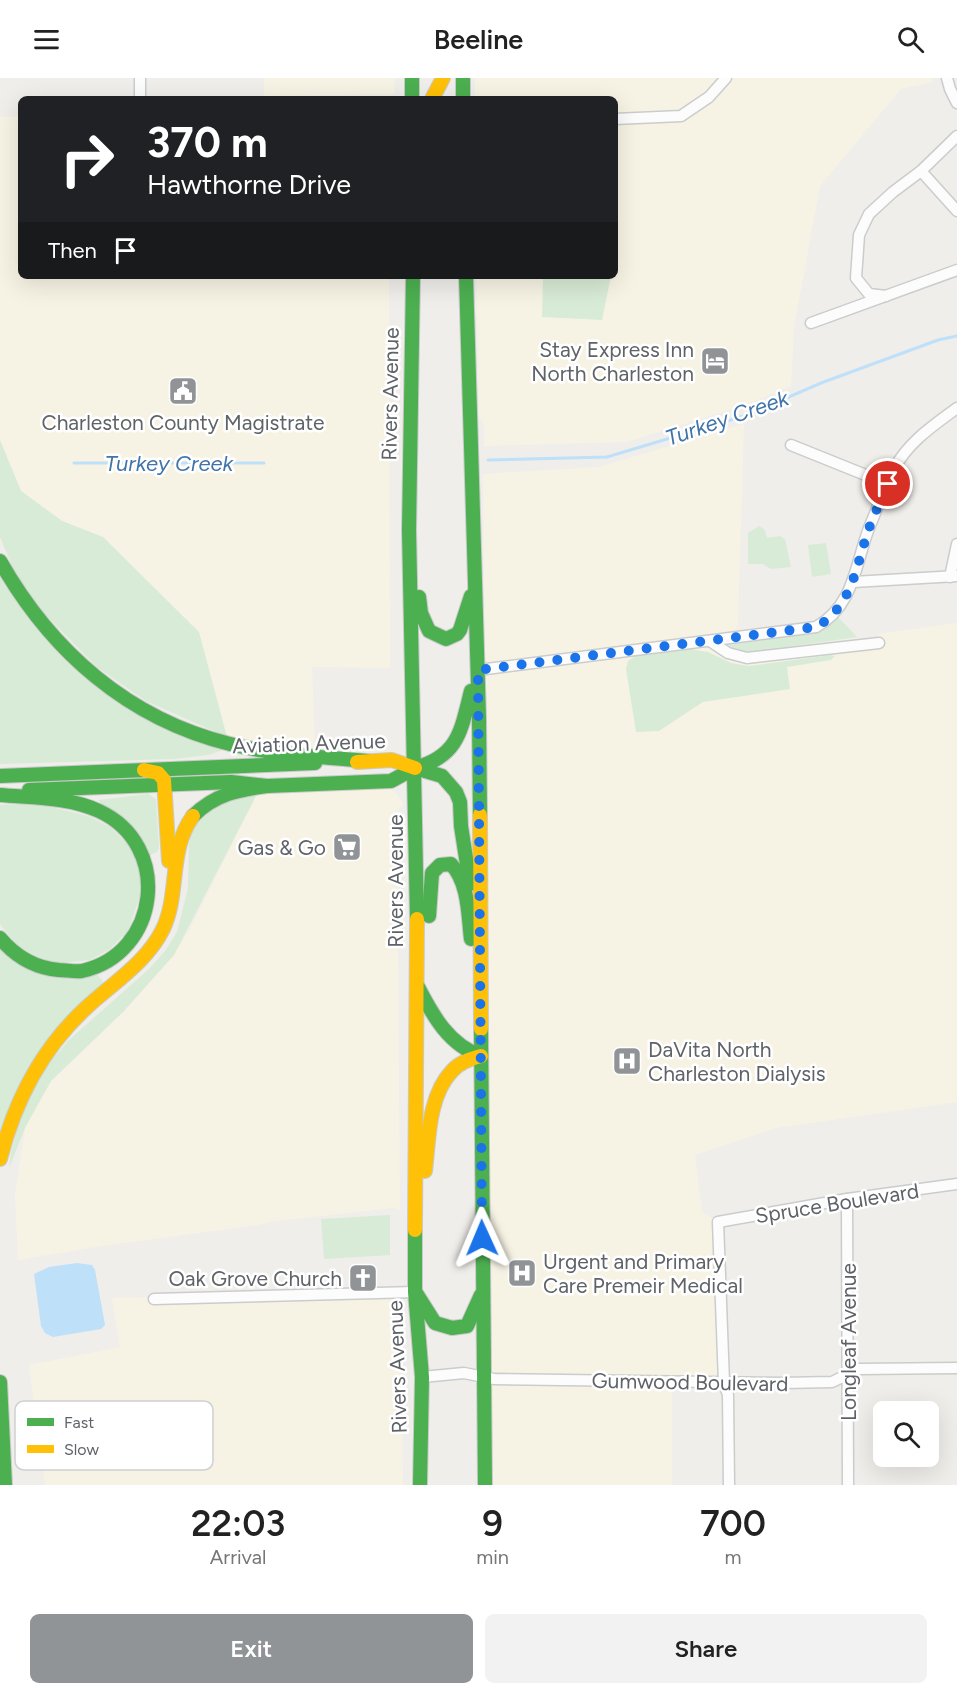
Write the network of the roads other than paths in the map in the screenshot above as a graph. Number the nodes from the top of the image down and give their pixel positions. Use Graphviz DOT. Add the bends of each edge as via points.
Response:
graph roads {
  1 [pos="140,78"];
  2 [pos="412,78"];
  3 [pos="443,78"];
  4 [pos="462,78"];
  5 [pos="726,78"];
  6 [pos="947,78"];
  7 [pos="140,96"];
  8 [pos="412,96"];
  9 [pos="434,96"];
  10 [pos="463,96"];
  11 [pos="957,103"];
  12 [pos="618,119"];
  13 [pos="957,136"];
  14 [pos="921,171"];
  15 [pos="957,211"];
  16 [pos="957,270"];
  17 [pos="413,279"];
  18 [pos="466,279"];
  19 [pos="886,297"];
  20 [pos="811,323"];
  21 [pos="957,408"];
  22 [pos="791,445"];
  23 [pos="888,484"];
  24 [pos="409,530"];
  25 [pos="957,544"];
  26 [pos="0,561"];
  27 [pos="476,575"];
  28 [pos="954,576"];
  29 [pos="853,582"];
  30 [pos="710,640"];
  31 [pos="879,643"];
  32 [pos="478,670"];
  33 [pos="367,761"];
  34 [pos="415,768"];
  35 [pos="144,771"];
  36 [pos="0,776"];
  37 [pos="165,785"];
  38 [pos="267,786"];
  39 [pos="0,793"];
  40 [pos="16,794"];
  41 [pos="171,894"];
  42 [pos="0,938"];
  43 [pos="417,938"];
  44 [pos="480,942"];
  45 [pos="417,985"];
  46 [pos="480,998"];
  47 [pos="481,1056"];
  48 [pos="0,1159"];
  49 [pos="957,1184"];
  50 [pos="847,1199"];
  51 [pos="415,1219"];
  52 [pos="415,1292"];
  53 [pos="483,1293"];
  54 [pos="154,1299"];
  55 [pos="957,1368"];
  56 [pos="848,1373"];
  57 [pos="422,1377"];
  58 [pos="484,1377"];
  59 [pos="0,1382"];
  60 [pos="724,1383"];
  61 [pos="6,1485"];
  62 [pos="420,1485"];
  63 [pos="485,1485"];
  64 [pos="729,1485"];
  65 [pos="848,1485"];
  1 -- 7 [label="street"];
  2 -- 8 [label="main road"];
  3 -- 9 [label="main road"];
  4 -- 10 [label="main road"];
  5 -- 12 [label="street" via="709,97 681,116"];
  6 -- 11 [label="street"];
  13 -- 14 [label="street"];
  14 -- 15 [label="street"];
  14 -- 19 [label="street" via="869,214 859,235 856,278 869,294"];
  16 -- 19 [label="street"];
  17 -- 24 [label="main road, Rivers Avenue"];
  18 -- 27 [label="main road"];
  19 -- 20 [label="street"];
  21 -- 23 [label="street" via="923,432 895,467"];
  22 -- 23 [label="street"];
  23 -- 29 [label="street"];
  24 -- 27 [label="main road" via="421,613 433,634 446,639 460,630"];
  24 -- 34 [label="main road, Rivers Avenue"];
  25 -- 28 [label="street"];
  26 -- 33 [label="main road" via="14,586 62,647 99,679 148,711 228,744 276,753"];
  27 -- 32 [label="main road"];
  28 -- 29 [label="street"];
  29 -- 30 [label="street" via="843,603 829,620 816,627"];
  30 -- 31 [label="street" via="728,653 747,658"];
  30 -- 32 [label="street"];
  32 -- 34 [label="main road" via="455,742 433,762"];
  32 -- 44 [label="main road"];
  33 -- 34 [label="main road, Aviation Avenue" via="392,760"];
  33 -- 35 [label="main road, Aviation Avenue"];
  34 -- 38 [label="main road, Aviation Avenue" via="391,781"];
  34 -- 43 [label="main road, Rivers Avenue"];
  34 -- 44 [label="main road" via="442,776 460,802"];
  35 -- 36 [label="main road, Aviation Avenue"];
  35 -- 37 [label="main road" via="158,773"];
  37 -- 38 [label="main road, Aviation Avenue" via="231,782"];
  37 -- 40 [label="main road, Aviation Avenue"];
  37 -- 41 [label="main road"];
  38 -- 41 [label="main road" via="219,795 190,818 178,846"];
  39 -- 40 [label="main road"];
  40 -- 42 [label="main road" via="93,808 112,818 132,836 142,852 149,871 149,891 140,927 130,942 105,962 90,968 60,971 35,965 13,953"];
  41 -- 48 [label="main road" via="164,928 146,955 73,1020 33,1072 14,1112"];
  43 -- 45 [label="main road, Rivers Avenue"];
  43 -- 46 [label="main road" via="429,923 432,873 440,865 451,864 462,882"];
  44 -- 46 [label="main road"];
  45 -- 47 [label="main road" via="442,1027 462,1047"];
  45 -- 51 [label="main road, Rivers Avenue"];
  46 -- 47 [label="main road"];
  47 -- 51 [label="main road" via="454,1068 435,1102"];
  47 -- 53 [label="main road"];
  49 -- 50 [label="street, Spruce Boulevard"];
  50 -- 56 [label="street, Longleaf Avenue"];
  50 -- 60 [label="street, Spruce Boulevard" via="718,1222"];
  51 -- 52 [label="main road, Rivers Avenue"];
  52 -- 53 [label="main road" via="435,1323 452,1328 466,1326"];
  52 -- 54 [label="street"];
  52 -- 57 [label="main road, Rivers Avenue"];
  53 -- 58 [label="main road"];
  55 -- 56 [label="street, Gumwood Boulevard" via="859,1369"];
  56 -- 60 [label="street, Gumwood Boulevard" via="832,1382"];
  56 -- 65 [label="street, Longleaf Avenue"];
  57 -- 58 [label="street, Gumwood Boulevard" via="464,1373"];
  57 -- 62 [label="main road, Rivers Avenue"];
  58 -- 60 [label="street, Gumwood Boulevard"];
  58 -- 63 [label="main road"];
  59 -- 61 [label="main road"];
  60 -- 64 [label="street" via="728,1395"];
}
